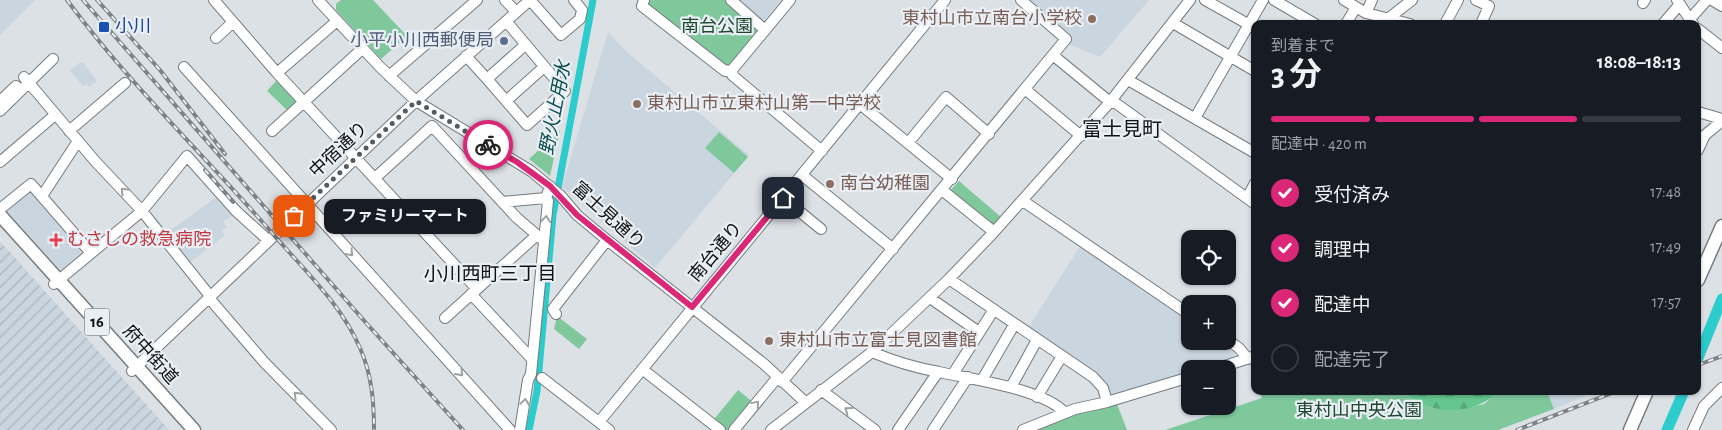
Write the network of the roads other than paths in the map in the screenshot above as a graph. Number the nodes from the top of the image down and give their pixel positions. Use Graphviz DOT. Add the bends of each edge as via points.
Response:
graph roads {
  1 [pos="214,0"];
  2 [pos="333,0"];
  3 [pos="477,0"];
  4 [pos="505,0"];
  5 [pos="530,0"];
  6 [pos="574,0"];
  7 [pos="644,0"];
  8 [pos="731,0"];
  9 [pos="790,0"];
  10 [pos="945,0"];
  11 [pos="1021,0"];
  12 [pos="1190,0"];
  13 [pos="1205,0"];
  14 [pos="1263,0"];
  15 [pos="1274,0"];
  16 [pos="1344,0"];
  17 [pos="1372,0"];
  18 [pos="1412,0"];
  19 [pos="1458,0"];
  20 [pos="1476,0"];
  21 [pos="1707,0"];
  22 [pos="1712,0"];
  23 [pos="1679,2"];
  24 [pos="322,4"];
  25 [pos="1722,6"];
  26 [pos="1356,7"];
  27 [pos="516,12"];
  28 [pos="1366,13"];
  29 [pos="1389,18"];
  30 [pos="1255,20"];
  31 [pos="1308,20"];
  32 [pos="1348,20"];
  33 [pos="1397,20"];
  34 [pos="1447,20"];
  35 [pos="1483,20"];
  36 [pos="1666,20"];
  37 [pos="1691,20"];
  38 [pos="1693,20"];
  39 [pos="337,21"];
  40 [pos="233,22"];
  41 [pos="506,22"];
  42 [pos="1173,23"];
  43 [pos="1251,25"];
  44 [pos="1251,27"];
  45 [pos="765,30"];
  46 [pos="1701,31"];
  47 [pos="216,38"];
  48 [pos="526,45"];
  49 [pos="1722,48"];
  50 [pos="362,49"];
  51 [pos="466,56"];
  52 [pos="1054,56"];
  53 [pos="50,57"];
  54 [pos="1230,57"];
  55 [pos="184,67"];
  56 [pos="544,67"];
  57 [pos="1251,69"];
  58 [pos="732,70"];
  59 [pos="277,72"];
  60 [pos="389,76"];
  61 [pos="487,79"];
  62 [pos="27,80"];
  63 [pos="1128,80"];
  64 [pos="126,83"];
  65 [pos="1026,90"];
  66 [pos="0,101"];
  67 [pos="416,101"];
  68 [pos="506,101"];
  69 [pos="304,102"];
  70 [pos="1110,102"];
  71 [pos="860,104"];
  72 [pos="0,111"];
  73 [pos="1701,113"];
  74 [pos="55,115"];
  75 [pos="1195,118"];
  76 [pos="1722,120"];
  77 [pos="69,131"];
  78 [pos="272,131"];
  79 [pos="989,134"];
  80 [pos="1081,136"];
  81 [pos="78,141"];
  82 [pos="908,143"];
  83 [pos="1701,144"];
  84 [pos="822,151"];
  85 [pos="1251,152"];
  86 [pos="356,157"];
  87 [pos="0,162"];
  88 [pos="802,175"];
  89 [pos="375,178"];
  90 [pos="952,178"];
  91 [pos="554,190"];
  92 [pos="942,190"];
  93 [pos="42,196"];
  94 [pos="546,198"];
  95 [pos="783,198"];
  96 [pos="1022,201"];
  97 [pos="1251,201"];
  98 [pos="502,202"];
  99 [pos="305,204"];
  100 [pos="0,209"];
  101 [pos="142,211"];
  102 [pos="0,215"];
  103 [pos="0,226"];
  104 [pos="1722,226"];
  105 [pos="821,229"];
  106 [pos="994,232"];
  107 [pos="540,238"];
  108 [pos="607,240"];
  109 [pos="269,241"];
  110 [pos="893,250"];
  111 [pos="91,253"];
  112 [pos="1701,273"];
  113 [pos="949,279"];
  114 [pos="59,283"];
  115 [pos="474,292"];
  116 [pos="210,297"];
  117 [pos="930,298"];
  118 [pos="692,307"];
  119 [pos="1181,309"];
  120 [pos="993,311"];
  121 [pos="556,314"];
  122 [pos="445,318"];
  123 [pos="1014,325"];
  124 [pos="979,332"];
  125 [pos="1038,340"];
  126 [pos="1236,346"];
  127 [pos="872,352"];
  128 [pos="1062,356"];
  129 [pos="1251,357"];
  130 [pos="532,358"];
  131 [pos="1251,358"];
  132 [pos="1236,363"];
  133 [pos="134,369"];
  134 [pos="642,369"];
  135 [pos="938,372"];
  136 [pos="953,374"];
  137 [pos="968,377"];
  138 [pos="542,378"];
  139 [pos="780,380"];
  140 [pos="982,380"];
  141 [pos="1181,380"];
  142 [pos="1011,387"];
  143 [pos="1722,388"];
  144 [pos="821,390"];
  145 [pos="1645,395"];
  146 [pos="1037,397"];
  147 [pos="806,402"];
  148 [pos="1107,402"];
  149 [pos="1065,413"];
  150 [pos="599,422"];
  151 [pos="873,429"];
  152 [pos="184,430"];
  153 [pos="194,430"];
  154 [pos="330,430"];
  155 [pos="510,430"];
  156 [pos="520,430"];
  157 [pos="609,430"];
  158 [pos="720,430"];
  159 [pos="734,430"];
  160 [pos="772,430"];
  161 [pos="898,430"];
  162 [pos="933,430"];
  163 [pos="1022,430"];
  164 [pos="1630,430"];
  165 [pos="1693,430"];
  1 -- 40 [label="street"];
  2 -- 24 [label="street"];
  3 -- 60 [label="street"];
  4 -- 27 [label="street"];
  5 -- 6 [label="street" via="562,35 580,19 582,10"];
  5 -- 27 [label="street, 中宿通り"];
  7 -- 58 [label="street" via="642,6 726,71"];
  8 -- 45 [label="street"];
  9 -- 45 [label="street"];
  10 -- 71 [label="street, 南台通り"];
  11 -- 52 [label="street" via="1066,40"];
  12 -- 42 [label="street"];
  13 -- 43 [label="street"];
  14 -- 30 [label="street"];
  15 -- 31 [label="street"];
  16 -- 26 [label="street"];
  17 -- 28 [label="street"];
  18 -- 29 [label="street"];
  19 -- 34 [label="street"];
  20 -- 35 [label="street" via="1488,6"];
  21 -- 38 [label="street"];
  22 -- 25 [label="street"];
  23 -- 36 [label="street"];
  23 -- 37 [label="street"];
  24 -- 39 [label="street, 富士見通り"];
  26 -- 28 [label="street"];
  26 -- 32 [label="street"];
  27 -- 41 [label="street, 中宿通り"];
  28 -- 29 [label="street"];
  29 -- 33 [label="street"];
  39 -- 50 [label="street, 富士見通り"];
  39 -- 59 [label="street"];
  40 -- 47 [label="street"];
  40 -- 59 [label="street"];
  41 -- 48 [label="street"];
  41 -- 51 [label="street, 中宿通り"];
  42 -- 54 [label="street"];
  42 -- 63 [label="street"];
  44 -- 54 [label="street"];
  45 -- 58 [label="street"];
  46 -- 49 [label="street"];
  48 -- 56 [label="street"];
  48 -- 61 [label="street"];
  50 -- 60 [label="street, 富士見通り"];
  50 -- 69 [label="street"];
  51 -- 61 [label="street"];
  51 -- 67 [label="street, 中宿通り"];
  52 -- 65 [label="street"];
  52 -- 70 [label="street"];
  53 -- 62 [label="street"];
  54 -- 57 [label="street"];
  54 -- 75 [label="street"];
  55 -- 99 [label="street"];
  56 -- 68 [label="street"];
  56 -- 68 [label="street" via="565,91 559,97 527,125"];
  58 -- 84 [label="street" via="732,74"];
  59 -- 69 [label="street"];
  60 -- 67 [label="street, 富士見通り"];
  61 -- 68 [label="street"];
  62 -- 66 [label="street"];
  62 -- 72 [label="street"];
  62 -- 74 [label="street"];
  63 -- 70 [label="street"];
  63 -- 75 [label="street"];
  64 -- 77 [label="street"];
  65 -- 79 [label="street"];
  65 -- 80 [label="street"];
  67 -- 86 [label="street, 中宿通り"];
  67 -- 91 [label="street, 富士見通り" via="517,162"];
  69 -- 78 [label="street"];
  69 -- 86 [label="street"];
  70 -- 80 [label="street"];
  70 -- 97 [label="street"];
  71 -- 82 [label="street"];
  71 -- 84 [label="street, 南台通り"];
  73 -- 76 [label="street"];
  74 -- 77 [label="street"];
  74 -- 87 [label="street"];
  75 -- 85 [label="street"];
  76 -- 83 [label="street" via="1705,135"];
  77 -- 81 [label="street"];
  79 -- 82 [label="street" via="946,98"];
  79 -- 90 [label="street"];
  80 -- 96 [label="street"];
  81 -- 93 [label="street"];
  101 -- 81 [label="street, one-way"];
  82 -- 90 [label="street"];
  84 -- 88 [label="street, 南台通り"];
  86 -- 89 [label="street"];
  86 -- 99 [label="street, 中宿通り"];
  88 -- 95 [label="street, 南台通り"];
  88 -- 110 [label="street"];
  89 -- 98 [label="street" via="432,126"];
  89 -- 115 [label="street"];
  90 -- 92 [label="street"];
  91 -- 94 [label="street"];
  91 -- 108 [label="street, 富士見通り"];
  92 -- 106 [label="street"];
  92 -- 110 [label="street"];
  93 -- 100 [label="street" via="31,184"];
  93 -- 111 [label="street"];
  94 -- 98 [label="street"];
  107 -- 94 [label="street, one-way"];
  95 -- 105 [label="street"];
  95 -- 118 [label="street, 南台通り"];
  96 -- 106 [label="street"];
  96 -- 119 [label="street"];
  98 -- 107 [label="street"];
  99 -- 109 [label="street, 中宿通り"];
  99 -- 155 [label="street, one-way"];
  101 -- 109 [label="street" via="187,156 236,211"];
  101 -- 111 [label="street"];
  101 -- 116 [label="street"];
  102 -- 114 [label="main road, 府中街道 / 16"];
  103 -- 114 [label="main road, 府中街道 / 16"];
  104 -- 112 [label="main road"];
  106 -- 113 [label="street"];
  107 -- 115 [label="street"];
  107 -- 130 [label="street"];
  108 -- 118 [label="street, 富士見通り"];
  108 -- 121 [label="street" via="553,309"];
  109 -- 116 [label="street, 中宿通り"];
  110 -- 139 [label="street"];
  111 -- 114 [label="street"];
  113 -- 117 [label="street"];
  113 -- 120 [label="street"];
  114 -- 133 [label="main road, 府中街道 / 16"];
  115 -- 122 [label="street"];
  115 -- 130 [label="street"];
  116 -- 133 [label="street, 中宿通り"];
  154 -- 116 [label="street, one-way" via="250,347"];
  117 -- 124 [label="street"];
  117 -- 127 [label="street"];
  118 -- 134 [label="street, 南台通り"];
  118 -- 139 [label="street, 富士見通り"];
  120 -- 123 [label="street"];
  120 -- 124 [label="street"];
  123 -- 125 [label="street"];
  123 -- 140 [label="street"];
  124 -- 136 [label="street"];
  125 -- 128 [label="street"];
  125 -- 142 [label="street"];
  126 -- 129 [label="street"];
  127 -- 135 [label="street"];
  127 -- 144 [label="street"];
  128 -- 146 [label="street"];
  128 -- 148 [label="street" via="1093,377 1103,388"];
  156 -- 130 [label="street, one-way"];
  131 -- 132 [label="street"];
  133 -- 152 [label="main road, 府中街道 / 16"];
  133 -- 153 [label="main road, 府中街道 / 16"];
  134 -- 150 [label="street, 南台通り"];
  134 -- 158 [label="street"];
  135 -- 136 [label="street"];
  135 -- 161 [label="street"];
  136 -- 137 [label="street"];
  137 -- 140 [label="street"];
  137 -- 162 [label="street"];
  138 -- 150 [label="street"];
  139 -- 147 [label="street, 富士見通り"];
  159 -- 139 [label="street, one-way"];
  140 -- 142 [label="street"];
  141 -- 148 [label="street"];
  142 -- 146 [label="street"];
  143 -- 165 [label="street" via="1704,406"];
  144 -- 147 [label="street"];
  151 -- 144 [label="street, one-way"];
  145 -- 164 [label="main road"];
  146 -- 149 [label="street" via="1058,406"];
  147 -- 160 [label="street"];
  148 -- 149 [label="street"];
  149 -- 163 [label="street"];
  150 -- 157 [label="street"];
}
